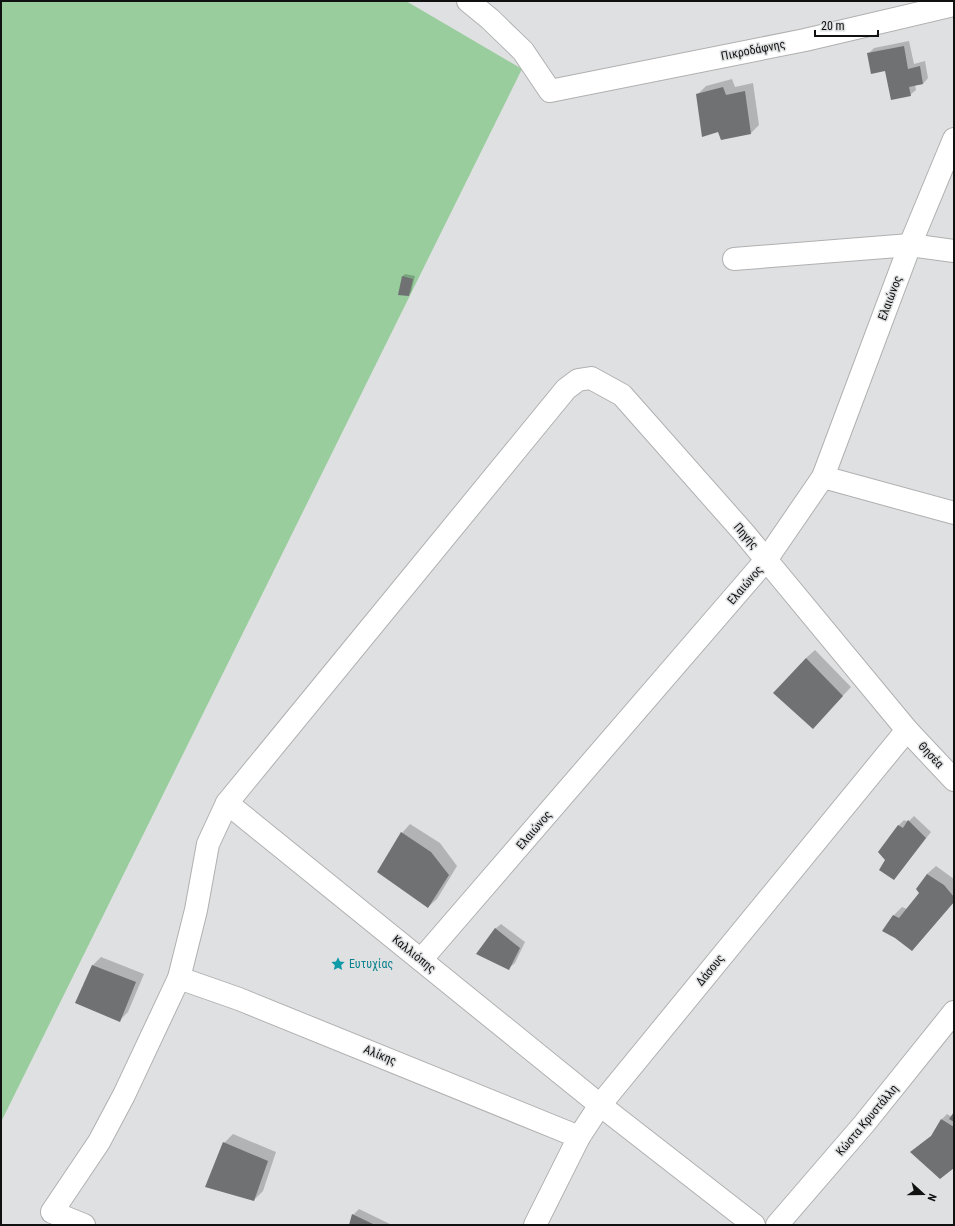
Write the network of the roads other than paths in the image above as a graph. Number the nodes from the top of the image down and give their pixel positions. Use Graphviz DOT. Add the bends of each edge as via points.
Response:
graph roads {
  1 [pos="468,1"];
  2 [pos="954,5"];
  3 [pos="954,139"];
  4 [pos="910,245"];
  5 [pos="954,251"];
  6 [pos="734,259"];
  7 [pos="823,477"];
  8 [pos="954,513"];
  9 [pos="766,560"];
  10 [pos="907,730"];
  11 [pos="954,780"];
  12 [pos="227,802"];
  13 [pos="421,960"];
  14 [pos="179,978"];
  15 [pos="954,1012"];
  16 [pos="600,1105"];
  17 [pos="578,1137"];
  18 [pos="47,1218"];
  19 [pos="84,1225"];
  20 [pos="535,1225"];
  21 [pos="754,1225"];
  22 [pos="777,1225"];
  1 -- 2 [label="street, Πικροδάφνης" via="523,51 550,90 805,40"];
  3 -- 4 [label="street, Ελαιώνος"];
  4 -- 5 [label="street"];
  4 -- 6 [label="street"];
  4 -- 7 [label="street, Ελαιώνος"];
  7 -- 8 [label="street"];
  7 -- 9 [label="street, Ελαιώνος"];
  9 -- 10 [label="street, Πηγής"];
  9 -- 12 [label="street, Πηγής" via="622,395 591,378 578,380 566,389"];
  9 -- 13 [label="street, Ελαιώνος"];
  10 -- 11 [label="street, Θησέα"];
  10 -- 16 [label="street, Δάσους"];
  12 -- 13 [label="street, Καλλιόπης"];
  12 -- 14 [label="street" via="208,844 196,910"];
  13 -- 16 [label="street, Καλλιόπης"];
  14 -- 17 [label="street, Αλίκης" via="239,999"];
  14 -- 18 [label="street" via="99,1142"];
  15 -- 22 [label="street, Κώστα Κρυστάλλη" via="864,1124"];
  16 -- 17 [label="street, Δάσους"];
  16 -- 21 [label="street, Καλλιόπης"];
  17 -- 20 [label="street, Δάσους"];
  18 -- 19 [label="street"];
}
